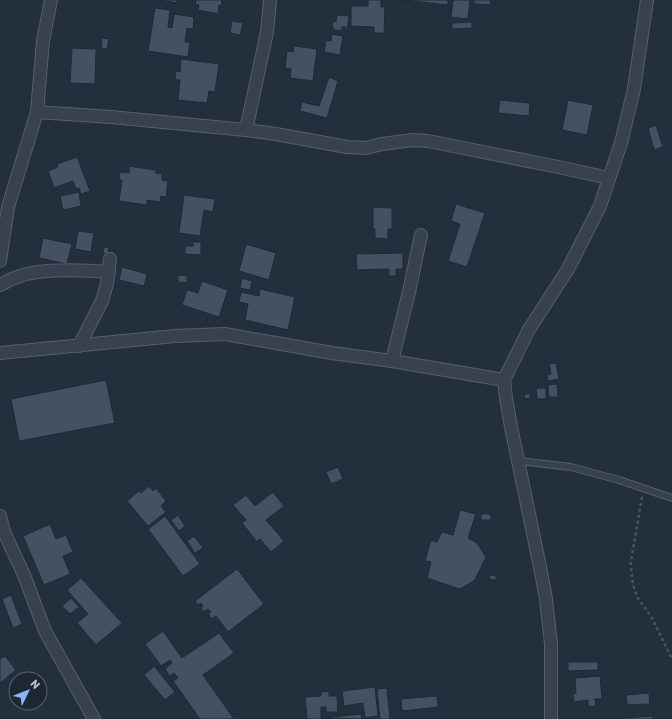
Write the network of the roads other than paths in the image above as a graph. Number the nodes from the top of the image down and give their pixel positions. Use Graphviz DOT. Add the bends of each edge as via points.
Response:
graph roads {
  1 [pos="51,0"];
  2 [pos="270,0"];
  3 [pos="647,0"];
  4 [pos="37,112"];
  5 [pos="246,130"];
  6 [pos="609,178"];
  7 [pos="421,235"];
  8 [pos="110,259"];
  9 [pos="0,261"];
  10 [pos="109,272"];
  11 [pos="0,285"];
  12 [pos="78,346"];
  13 [pos="0,353"];
  14 [pos="392,361"];
  15 [pos="504,380"];
  16 [pos="519,461"];
  17 [pos="672,498"];
  18 [pos="0,516"];
  19 [pos="94,719"];
  20 [pos="551,719"];
  1 -- 4 [label="street" via="43,41"];
  2 -- 5 [label="street"];
  3 -- 6 [label="street" via="634,89 621,143"];
  4 -- 5 [label="street"];
  4 -- 9 [label="street" via="8,207"];
  5 -- 6 [label="street" via="347,148 366,148 413,140 428,141"];
  6 -- 15 [label="street" via="600,206 568,269 528,331"];
  7 -- 14 [label="street"];
  8 -- 10 [label="street"];
  10 -- 11 [label="street" via="82,270 33,273"];
  10 -- 12 [label="street" via="102,301"];
  12 -- 13 [label="street"];
  12 -- 14 [label="street" via="175,336 225,334"];
  14 -- 15 [label="street"];
  15 -- 16 [label="street"];
  16 -- 17 [label="lane" via="571,467"];
  16 -- 20 [label="street" via="546,599 551,644"];
  18 -- 19 [label="street" via="4,532 24,575 45,631"];
}
